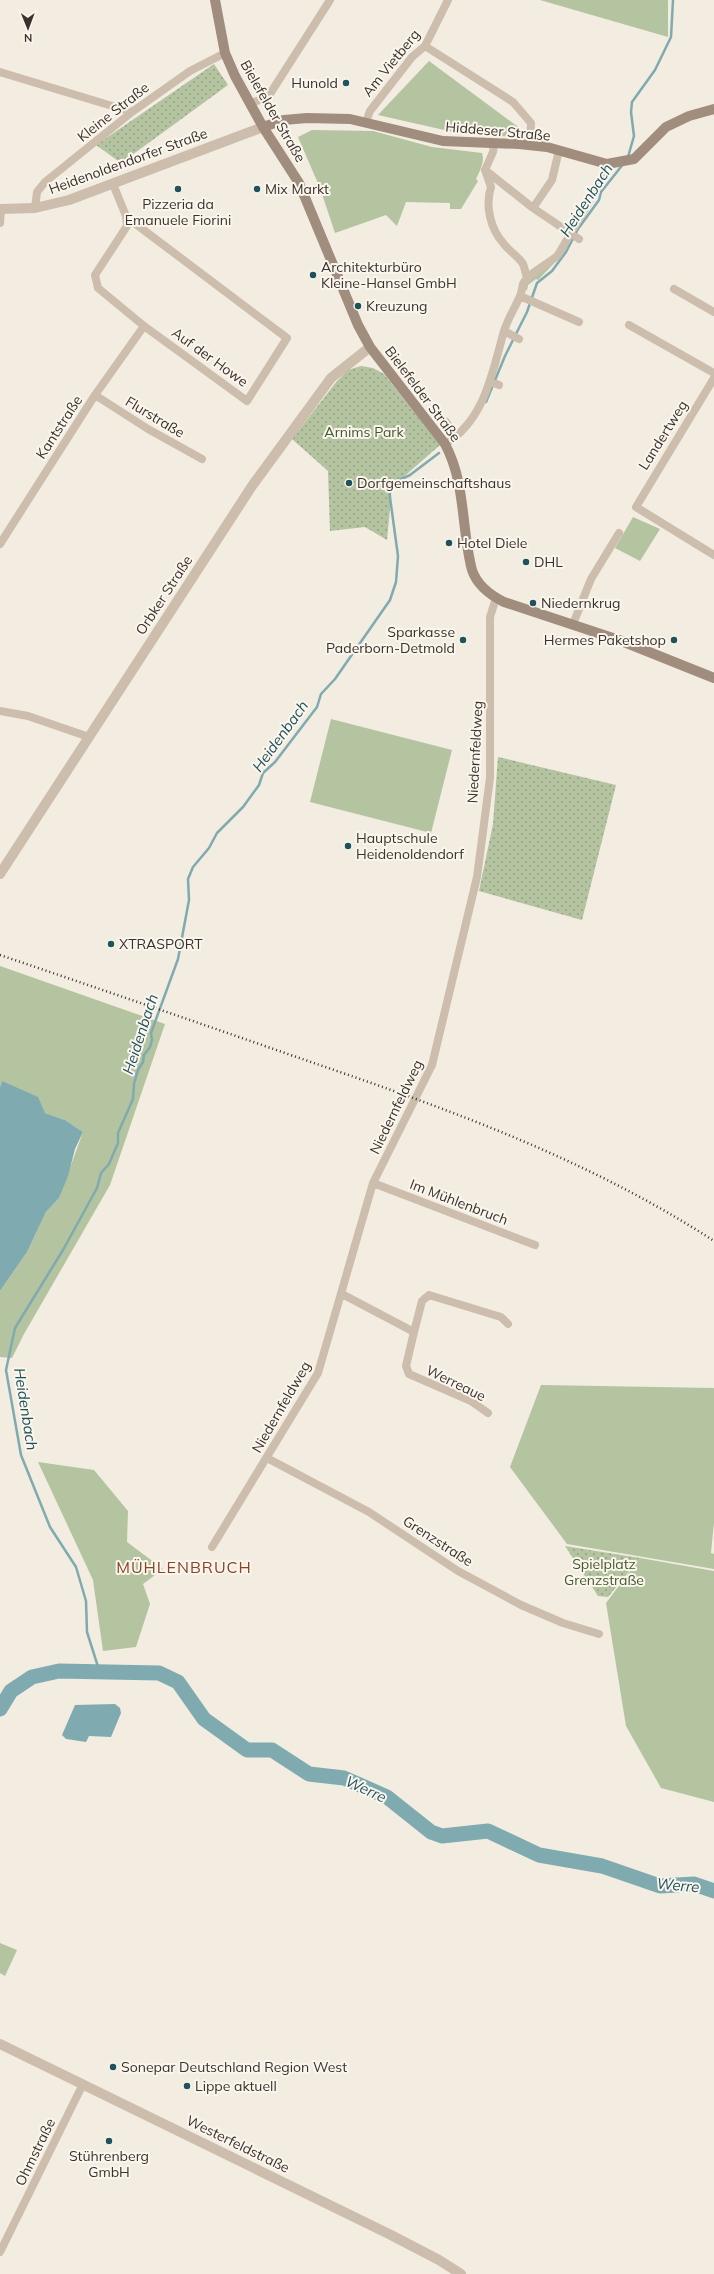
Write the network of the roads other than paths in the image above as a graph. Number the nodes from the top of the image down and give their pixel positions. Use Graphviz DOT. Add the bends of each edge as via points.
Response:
graph roads {
  1 [pos="215,0"];
  2 [pos="330,0"];
  3 [pos="448,0"];
  4 [pos="425,46"];
  5 [pos="225,53"];
  6 [pos="0,72"];
  7 [pos="251,104"];
  8 [pos="714,109"];
  9 [pos="132,112"];
  10 [pos="366,122"];
  11 [pos="263,127"];
  12 [pos="494,144"];
  13 [pos="530,145"];
  14 [pos="560,150"];
  15 [pos="607,164"];
  16 [pos="485,170"];
  17 [pos="113,184"];
  18 [pos="35,208"];
  19 [pos="534,208"];
  20 [pos="1,209"];
  21 [pos="127,221"];
  22 [pos="0,223"];
  23 [pos="570,232"];
  24 [pos="579,239"];
  25 [pos="527,279"];
  26 [pos="674,288"];
  27 [pos="527,299"];
  28 [pos="714,312"];
  29 [pos="579,322"];
  30 [pos="629,325"];
  31 [pos="144,326"];
  32 [pos="504,331"];
  33 [pos="517,338"];
  34 [pos="370,346"];
  35 [pos="714,373"];
  36 [pos="714,378"];
  37 [pos="95,395"];
  38 [pos="445,444"];
  39 [pos="202,459"];
  40 [pos="619,533"];
  41 [pos="0,544"];
  42 [pos="714,555"];
  43 [pos="496,598"];
  44 [pos="573,624"];
  45 [pos="714,678"];
  46 [pos="0,711"];
  47 [pos="89,737"];
  48 [pos="0,874"];
  49 [pos="372,1183"];
  50 [pos="535,1245"];
  51 [pos="342,1294"];
  52 [pos="508,1324"];
  53 [pos="414,1332"];
  54 [pos="488,1413"];
  55 [pos="267,1458"];
  56 [pos="212,1547"];
  57 [pos="599,1634"];
  58 [pos="0,2044"];
  59 [pos="83,2084"];
  60 [pos="0,2252"];
  61 [pos="461,2274"];
  1 -- 5 [label="main road, Bielefelder Straße"];
  2 -- 7 [label="street" via="268,97"];
  3 -- 4 [label="street, Am Vietberg"];
  4 -- 10 [label="street, Am Vietberg" via="412,57 370,111"];
  4 -- 13 [label="street" via="513,102 531,123"];
  5 -- 7 [label="main road, Bielefelder Straße"];
  5 -- 9 [label="street, Kleine Straße" via="190,71"];
  6 -- 9 [label="street"];
  7 -- 11 [label="main road, Bielefelder Straße"];
  8 -- 15 [label="main road, Hiddeser Straße" via="689,116 666,127 626,161"];
  9 -- 18 [label="street, Kleine Straße" via="45,182 37,192"];
  10 -- 11 [label="main road, Hiddeser Straße" via="307,118 284,120"];
  10 -- 12 [label="main road, Hiddeser Straße" via="443,141"];
  11 -- 17 [label="street, Heidenoldendorfer Straße"];
  11 -- 34 [label="main road, Bielefelder Straße" via="301,187 358,325"];
  12 -- 13 [label="main road, Hiddeser Straße"];
  12 -- 16 [label="street" via="494,152"];
  13 -- 14 [label="main road, Hiddeser Straße"];
  14 -- 15 [label="main road, Hiddeser Straße"];
  14 -- 19 [label="street" via="552,180"];
  15 -- 23 [label="street" via="604,176"];
  16 -- 19 [label="street"];
  16 -- 25 [label="street" via="492,187 487,200 494,230 522,263"];
  17 -- 18 [label="street, Heidenoldendorfer Straße" via="69,200"];
  17 -- 21 [label="street"];
  18 -- 20 [label="street, Heidenoldendorfer Straße"];
  19 -- 23 [label="street"];
  20 -- 22 [label="street"];
  21 -- 31 [label="street, Auf der Howe" via="124,232 95,276 102,294"];
  21 -- 31 [label="street, Auf der Howe" via="133,222 286,338 247,401"];
  23 -- 24 [label="street"];
  23 -- 25 [label="street" via="558,254 549,264"];
  25 -- 27 [label="street" via="523,283"];
  26 -- 28 [label="street"];
  27 -- 29 [label="street"];
  27 -- 32 [label="street" via="510,314"];
  30 -- 35 [label="street"];
  31 -- 37 [label="street, Kantstraße"];
  32 -- 33 [label="street"];
  32 -- 38 [label="street" via="495,384 467,427"];
  34 -- 38 [label="main road, Bielefelder Straße"];
  34 -- 47 [label="street, Orbker Straße" via="332,378 252,486"];
  36 -- 42 [label="street, Landertweg" via="636,507"];
  37 -- 39 [label="street, Flurstraße"];
  37 -- 41 [label="street, Kantstraße"];
  38 -- 43 [label="main road, Bielefelder Straße" via="453,459 460,487 472,570 485,591"];
  40 -- 44 [label="street" via="591,579"];
  43 -- 44 [label="main road, Bielefelder Straße"];
  43 -- 49 [label="street, Niedernfeldweg" via="490,617 490,778 476,882 432,1065"];
  44 -- 45 [label="main road, Bielefelder Straße"];
  46 -- 47 [label="street" via="28,716"];
  47 -- 48 [label="street, Orbker Straße"];
  49 -- 50 [label="street, Im Mühlenbruch"];
  49 -- 51 [label="street, Niedernfeldweg"];
  51 -- 53 [label="street"];
  51 -- 55 [label="street, Niedernfeldweg" via="318,1373"];
  52 -- 53 [label="street, Werreaue" via="501,1317 429,1295 422,1301"];
  53 -- 54 [label="street, Werreaue" via="406,1366 409,1374 471,1401"];
  55 -- 56 [label="street, Niedernfeldweg"];
  55 -- 57 [label="street, Grenzstraße" via="369,1512 458,1571 521,1605 563,1623"];
  58 -- 59 [label="street, Westerfeldstraße"];
  59 -- 60 [label="street, Ohmstraße"];
  59 -- 61 [label="street, Westerfeldstraße" via="389,2234"];
}
